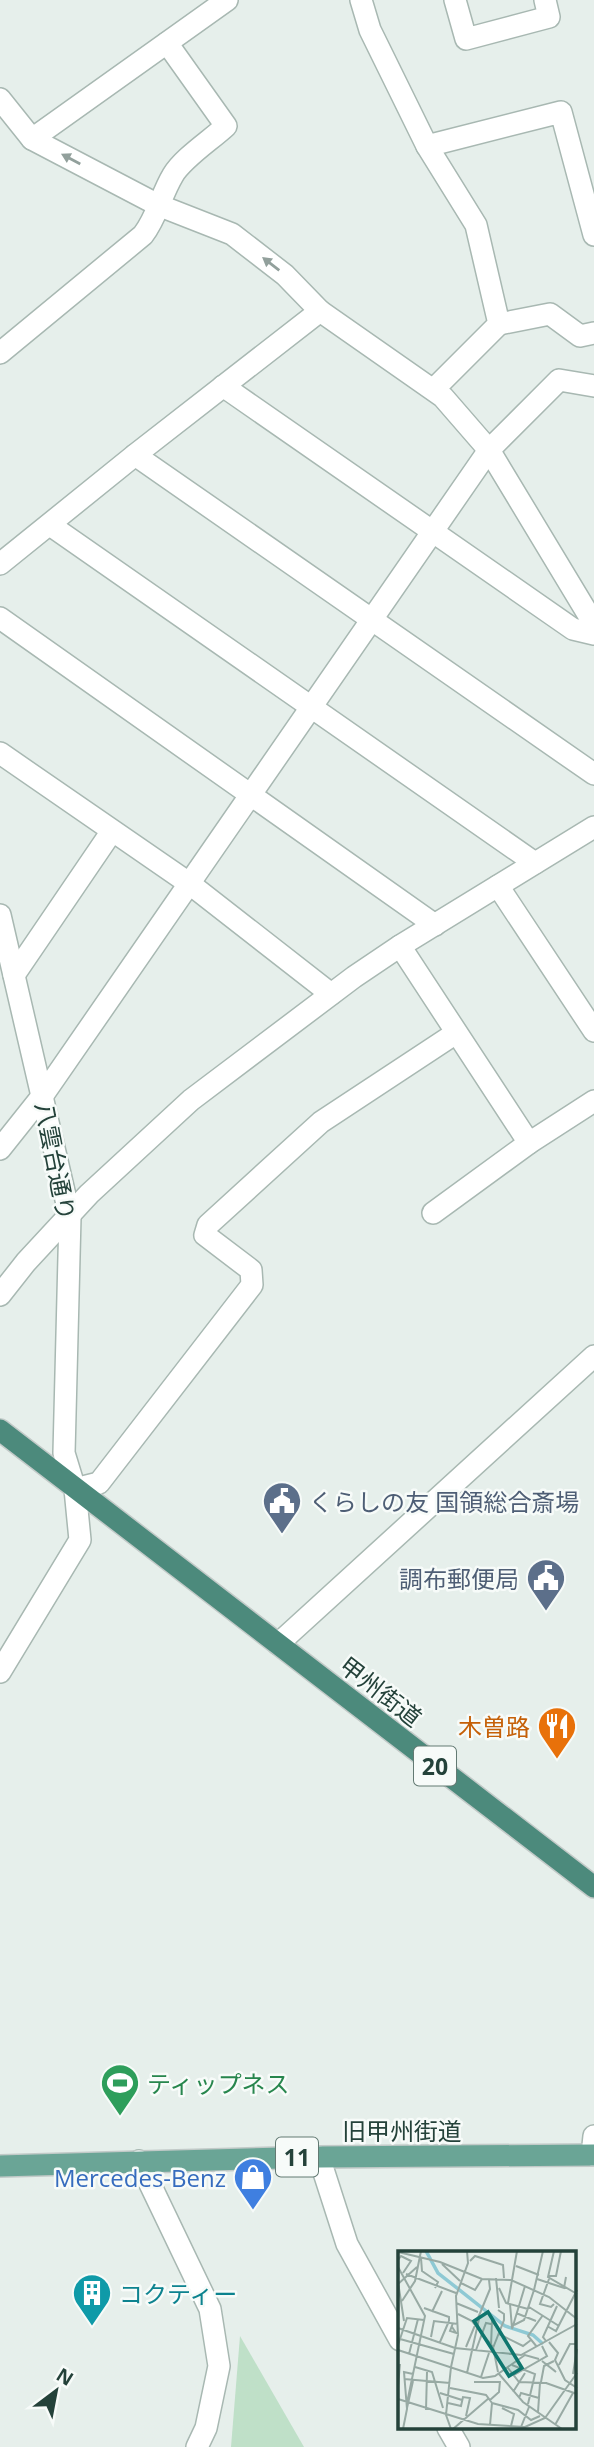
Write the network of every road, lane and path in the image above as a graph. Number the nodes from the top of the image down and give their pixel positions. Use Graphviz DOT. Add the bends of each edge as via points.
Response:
graph roads {
  1 [pos="227,0"];
  2 [pos="361,0"];
  3 [pos="455,0"];
  4 [pos="545,0"];
  5 [pos="167,43"];
  6 [pos="0,99"];
  7 [pos="32,139"];
  8 [pos="427,146"];
  9 [pos="158,205"];
  10 [pos="594,235"];
  11 [pos="320,311"];
  12 [pos="499,324"];
  13 [pos="594,333"];
  14 [pos="0,353"];
  15 [pos="223,386"];
  16 [pos="594,386"];
  17 [pos="434,389"];
  18 [pos="489,450"];
  19 [pos="135,455"];
  20 [pos="50,525"];
  21 [pos="433,530"];
  22 [pos="0,564"];
  23 [pos="0,618"];
  24 [pos="372,619"];
  25 [pos="594,624"];
  26 [pos="594,634"];
  27 [pos="311,707"];
  28 [pos="0,753"];
  29 [pos="594,774"];
  30 [pos="251,794"];
  31 [pos="594,827"];
  32 [pos="112,831"];
  33 [pos="535,863"];
  34 [pos="190,884"];
  35 [pos="498,886"];
  36 [pos="0,915"];
  37 [pos="435,925"];
  38 [pos="400,946"];
  39 [pos="14,975"];
  40 [pos="331,994"];
  41 [pos="0,996"];
  42 [pos="22,1013"];
  43 [pos="594,1031"];
  44 [pos="456,1033"];
  45 [pos="43,1096"];
  46 [pos="594,1101"];
  47 [pos="3,1140"];
  48 [pos="529,1143"];
  49 [pos="433,1213"];
  50 [pos="70,1217"];
  51 [pos="0,1295"];
  52 [pos="594,1356"];
  53 [pos="0,1430"];
  54 [pos="75,1489"];
  55 [pos="278,1644"];
  56 [pos="0,1672"];
  57 [pos="594,1887"];
  58 [pos="593,2149"];
  59 [pos="319,2157"];
  60 [pos="139,2161"];
  61 [pos="0,2166"];
  62 [pos="398,2336"];
  63 [pos="449,2430"];
  64 [pos="197,2447"];
  65 [pos="459,2447"];
  1 -- 5 [label="street"];
  2 -- 8 [label="street" via="370,30"];
  3 -- 4 [label="street" via="466,39 549,17"];
  5 -- 7 [label="street"];
  5 -- 9 [label="street" via="226,126 174,173"];
  6 -- 7 [label="street"];
  9 -- 7 [label="street, one-way"];
  8 -- 10 [label="street" via="561,112"];
  8 -- 12 [label="street" via="475,225"];
  11 -- 9 [label="street, one-way" via="285,275 232,234"];
  9 -- 14 [label="street" via="143,235"];
  11 -- 15 [label="street"];
  11 -- 17 [label="street"];
  12 -- 13 [label="street" via="550,314 580,336"];
  12 -- 17 [label="street"];
  15 -- 19 [label="street"];
  15 -- 21 [label="street"];
  16 -- 18 [label="street" via="559,380"];
  17 -- 18 [label="street"];
  18 -- 21 [label="street"];
  18 -- 25 [label="street"];
  19 -- 20 [label="street"];
  19 -- 24 [label="street"];
  20 -- 22 [label="street"];
  20 -- 27 [label="street"];
  21 -- 24 [label="street"];
  21 -- 26 [label="street" via="573,629"];
  23 -- 30 [label="street"];
  24 -- 27 [label="street"];
  24 -- 29 [label="street"];
  27 -- 30 [label="street"];
  27 -- 33 [label="street"];
  28 -- 32 [label="street"];
  30 -- 34 [label="street"];
  30 -- 37 [label="street"];
  31 -- 33 [label="street"];
  32 -- 34 [label="street"];
  32 -- 39 [label="street"];
  33 -- 35 [label="street"];
  34 -- 40 [label="street"];
  34 -- 45 [label="street"];
  35 -- 37 [label="street"];
  35 -- 43 [label="street"];
  36 -- 39 [label="street, 八雲台通り"];
  37 -- 38 [label="street"];
  38 -- 40 [label="street"];
  38 -- 44 [label="street"];
  39 -- 42 [label="street, 八雲台通り"];
  40 -- 50 [label="street" via="191,1100"];
  41 -- 42 [label="street"];
  42 -- 45 [label="street, 八雲台通り"];
  44 -- 48 [label="street"];
  44 -- 54 [label="street" via="321,1122 208,1225 205,1235 251,1270 252,1285 99,1483"];
  45 -- 47 [label="street"];
  45 -- 50 [label="street, 八雲台通り"];
  46 -- 48 [label="street"];
  48 -- 49 [label="street"];
  50 -- 51 [label="street"];
  50 -- 54 [label="street, 八雲台通り" via="64,1453"];
  52 -- 55 [label="street"];
  53 -- 54 [label="highway, 20"];
  54 -- 55 [label="highway, 甲州街道 / 20"];
  54 -- 56 [label="street, 八雲台通り" via="80,1540"];
  55 -- 57 [label="highway, 甲州街道 / 20"];
  58 -- 59 [label="main road, 旧甲州街道 / 11"];
  59 -- 60 [label="main road, 旧甲州街道 / 11"];
  59 -- 62 [label="street" via="347,2244"];
  60 -- 61 [label="main road, 旧甲州街道 / 11"];
  60 -- 64 [label="street" via="210,2309 219,2366 206,2428"];
  63 -- 65 [label="street"];
}
